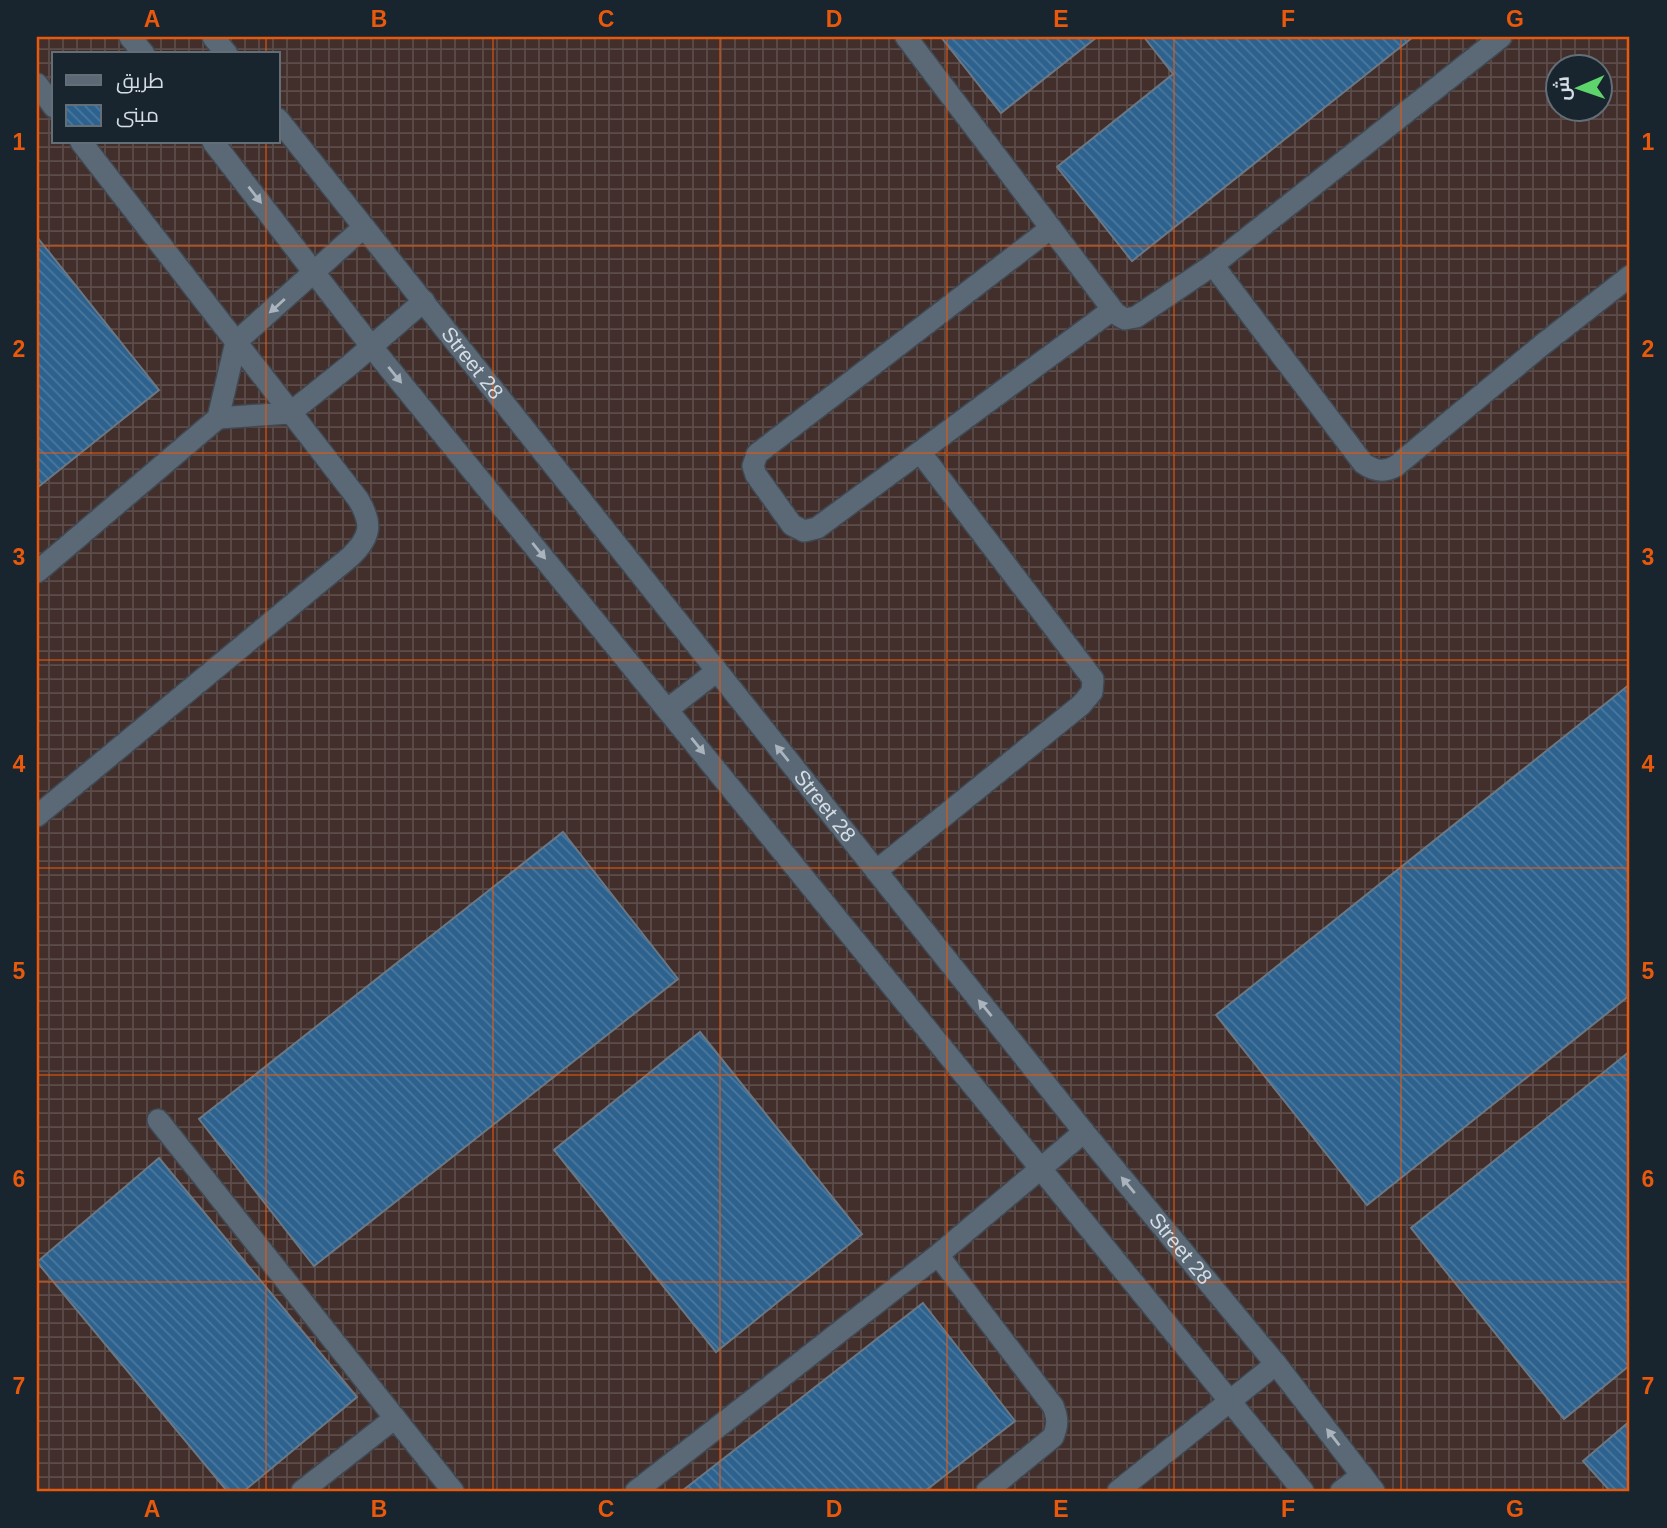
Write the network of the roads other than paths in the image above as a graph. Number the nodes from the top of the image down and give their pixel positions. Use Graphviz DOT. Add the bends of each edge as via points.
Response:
graph roads {
  1 [pos="130,37"];
  2 [pos="213,37"];
  3 [pos="906,37"];
  4 [pos="1502,37"];
  5 [pos="142,52"];
  6 [pos="225,52"];
  7 [pos="37,84"];
  8 [pos="52,104"];
  9 [pos="280,122"];
  10 [pos="83,144"];
  11 [pos="215,144"];
  12 [pos="364,228"];
  13 [pos="1051,228"];
  14 [pos="1213,265"];
  15 [pos="315,272"];
  16 [pos="1630,276"];
  17 [pos="424,301"];
  18 [pos="1112,310"];
  19 [pos="236,342"];
  20 [pos="371,346"];
  21 [pos="290,413"];
  22 [pos="218,418"];
  23 [pos="920,452"];
  24 [pos="37,572"];
  25 [pos="716,671"];
  26 [pos="668,709"];
  27 [pos="37,816"];
  28 [pos="876,871"];
  29 [pos="158,1119"];
  30 [pos="1084,1132"];
  31 [pos="1041,1168"];
  32 [pos="938,1255"];
  33 [pos="1276,1364"];
  34 [pos="1230,1401"];
  35 [pos="395,1418"];
  36 [pos="1368,1483"];
  37 [pos="302,1491"];
  38 [pos="453,1491"];
  39 [pos="636,1491"];
  40 [pos="987,1491"];
  41 [pos="1118,1491"];
  42 [pos="1303,1491"];
  43 [pos="1341,1491"];
  1 -- 5 [label="lane"];
  2 -- 6 [label="lane"];
  3 -- 13 [label="lane"];
  4 -- 14 [label="lane"];
  7 -- 8 [label="lane"];
  9 -- 12 [label="lane, Street 28"];
  10 -- 19 [label="lane"];
  11 -- 15 [label="lane, one-way"];
  12 -- 15 [label="lane"];
  12 -- 17 [label="lane, Street 28"];
  13 -- 18 [label="lane"];
  13 -- 23 [label="lane" via="757,454 753,466 792,525 804,531 817,528"];
  14 -- 16 [label="lane" via="1363,463 1383,471 1396,466"];
  14 -- 18 [label="lane" via="1136,317 1125,319"];
  15 -- 19 [label="lane, one-way"];
  15 -- 20 [label="lane"];
  17 -- 20 [label="lane"];
  17 -- 25 [label="lane, Street 28"];
  18 -- 23 [label="lane"];
  19 -- 21 [label="lane"];
  19 -- 22 [label="lane"];
  20 -- 21 [label="lane"];
  20 -- 26 [label="lane, one-way"];
  21 -- 22 [label="lane"];
  21 -- 27 [label="lane" via="366,513 368,530 362,546"];
  22 -- 24 [label="lane"];
  23 -- 28 [label="lane" via="1093,678 1092,692"];
  25 -- 26 [label="lane"];
  28 -- 25 [label="lane, Street 28, one-way"];
  26 -- 31 [label="lane, one-way"];
  30 -- 28 [label="lane, Street 28, one-way"];
  29 -- 35 [label="lane"];
  30 -- 31 [label="lane"];
  33 -- 30 [label="lane, Street 28, one-way"];
  31 -- 32 [label="lane"];
  31 -- 34 [label="lane"];
  32 -- 39 [label="lane"];
  32 -- 40 [label="lane" via="1057,1416 1053,1437"];
  33 -- 34 [label="lane"];
  36 -- 33 [label="lane, Street 28, one-way"];
  34 -- 41 [label="lane"];
  34 -- 42 [label="lane"];
  35 -- 37 [label="lane"];
  35 -- 38 [label="lane"];
  36 -- 43 [label="lane"];
}
